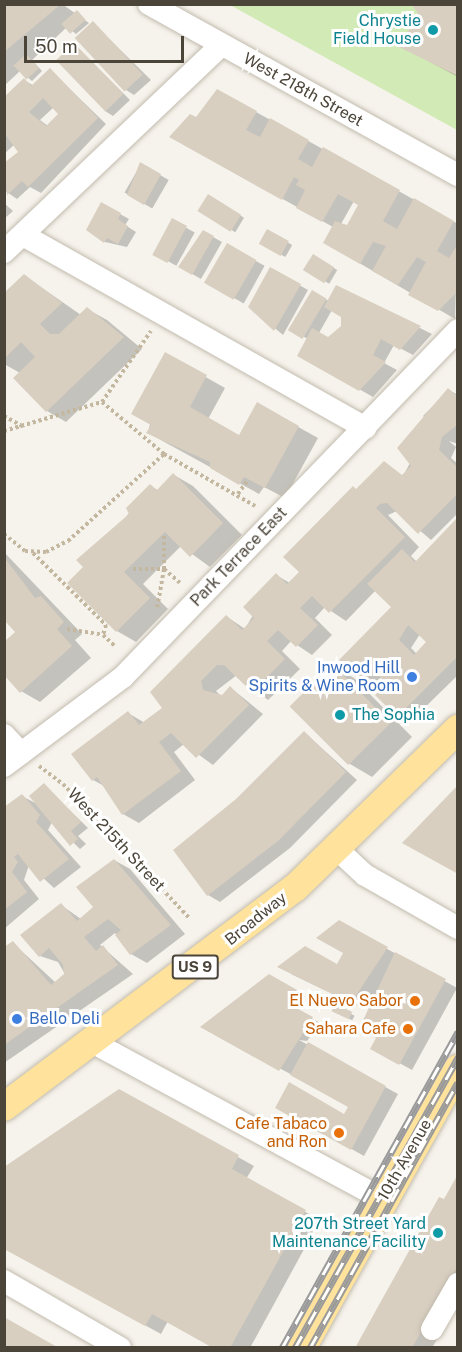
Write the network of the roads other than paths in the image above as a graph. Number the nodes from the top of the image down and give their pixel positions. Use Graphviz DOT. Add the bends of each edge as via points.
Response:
graph roads {
  1 [pos="149,4"];
  2 [pos="221,45"];
  3 [pos="458,176"];
  4 [pos="22,235"];
  5 [pos="4,252"];
  6 [pos="458,330"];
  7 [pos="365,428"];
  8 [pos="458,729"];
  9 [pos="4,735"];
  10 [pos="21,761"];
  11 [pos="338,850"];
  12 [pos="458,928"];
  13 [pos="94,1043"];
  14 [pos="458,1069"];
  15 [pos="4,1107"];
  16 [pos="383,1199"];
  17 [pos="4,1281"];
  18 [pos="458,1284"];
  19 [pos="432,1329"];
  20 [pos="120,1347"];
  21 [pos="302,1347"];
  1 -- 2 [label="street, West 218th Street"];
  2 -- 3 [label="street, West 218th Street"];
  2 -- 4 [label="street"];
  4 -- 5 [label="street"];
  4 -- 7 [label="street"];
  6 -- 7 [label="street, Park Terrace East"];
  7 -- 10 [label="street, Park Terrace East" via="123,677"];
  8 -- 11 [label="main road, Broadway / US 9"];
  9 -- 10 [label="street"];
  11 -- 12 [label="street" via="365,875"];
  11 -- 13 [label="main road, Broadway / US 9"];
  13 -- 15 [label="main road, Broadway / US 9"];
  13 -- 16 [label="street"];
  14 -- 16 [label="main road, 10th Avenue"];
  16 -- 21 [label="main road, 10th Avenue"];
  17 -- 20 [label="street"];
  18 -- 19 [label="street"];
}
